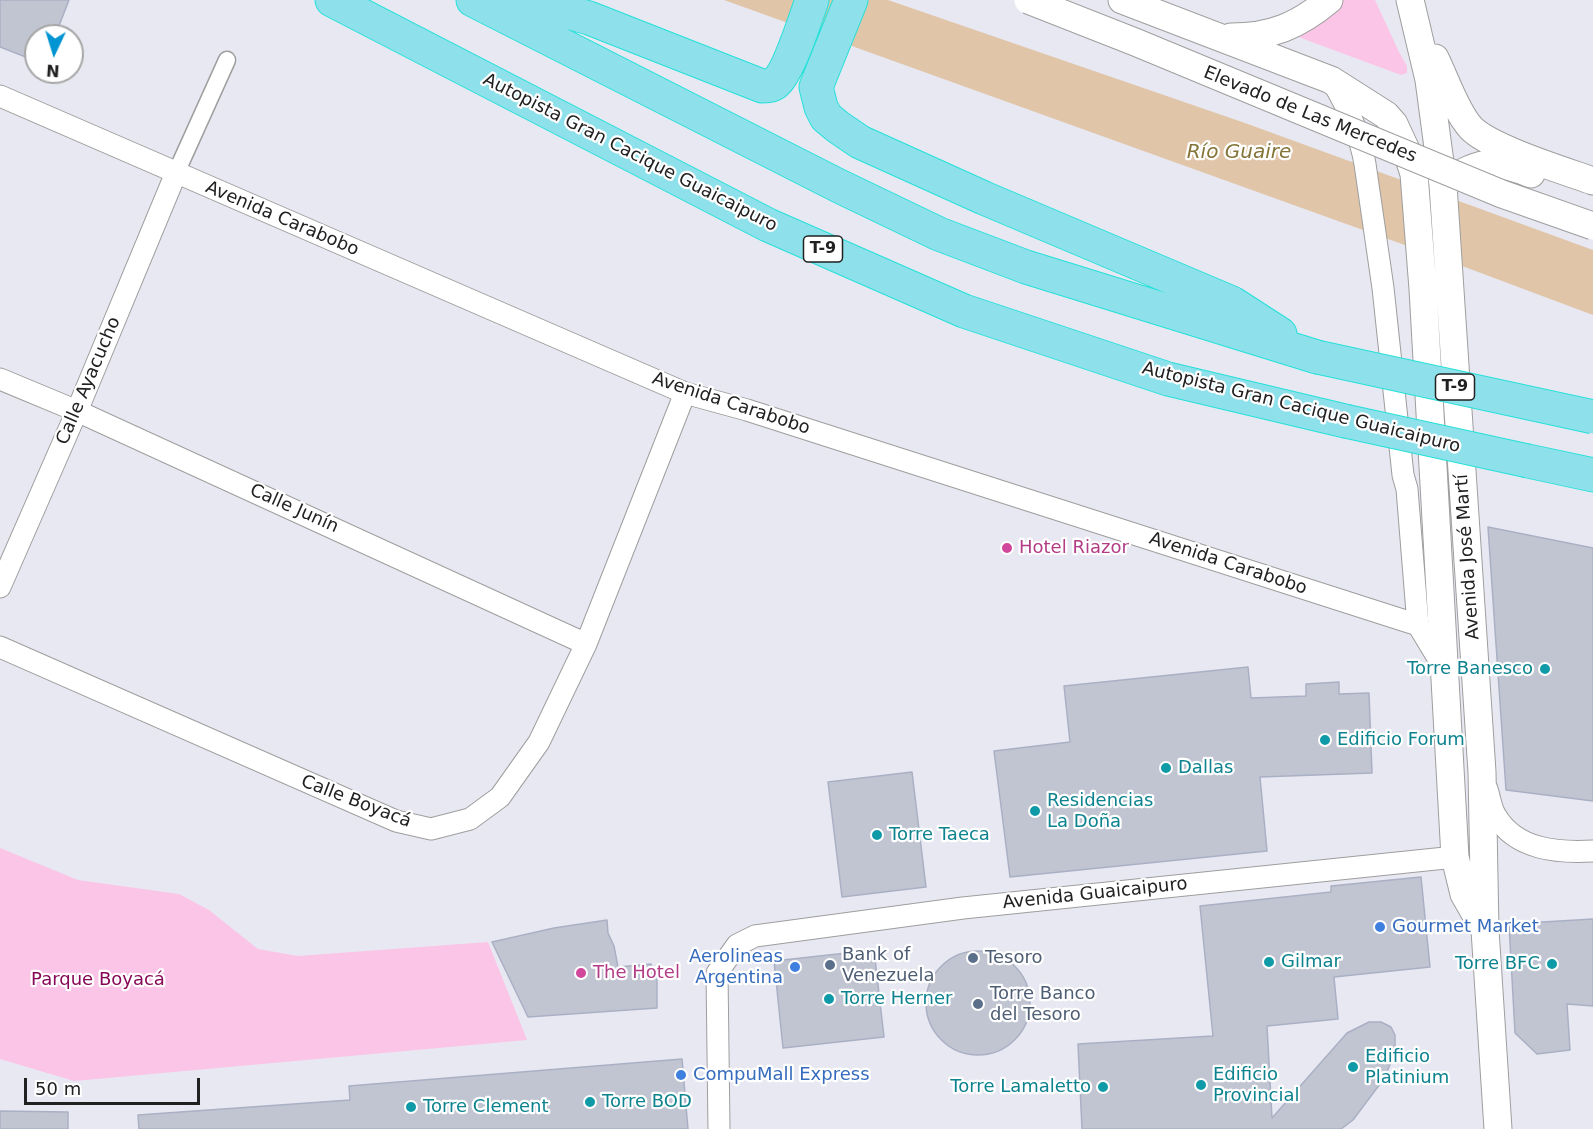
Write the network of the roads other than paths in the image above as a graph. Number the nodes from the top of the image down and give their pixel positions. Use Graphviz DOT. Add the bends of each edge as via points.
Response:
graph roads {
  1 [pos="332,0"];
  2 [pos="472,0"];
  3 [pos="524,0"];
  4 [pos="813,0"];
  5 [pos="851,0"];
  6 [pos="1028,0"];
  7 [pos="1122,0"];
  8 [pos="1329,0"];
  9 [pos="1411,4"];
  10 [pos="1221,38"];
  11 [pos="226,60"];
  12 [pos="1331,80"];
  13 [pos="0,96"];
  14 [pos="176,173"];
  15 [pos="1593,182"];
  16 [pos="1443,189"];
  17 [pos="1593,196"];
  18 [pos="1593,226"];
  19 [pos="1317,357"];
  20 [pos="0,379"];
  21 [pos="686,393"];
  22 [pos="77,411"];
  23 [pos="1593,417"];
  24 [pos="1593,475"];
  25 [pos="0,587"];
  26 [pos="1418,625"];
  27 [pos="586,644"];
  28 [pos="0,648"];
  29 [pos="1446,672"];
  30 [pos="1482,772"];
  31 [pos="1593,851"];
  32 [pos="1455,857"];
  33 [pos="1485,930"];
  34 [pos="719,1129"];
  35 [pos="1498,1129"];
  1 -- 24 [label="highway, Autopista Gran Cacique Guaicaipuro / T-9, bridge" via="768,225 964,311 1167,379"];
  2 -- 19 [label="highway, T-9" via="939,234 1026,267"];
  3 -- 4 [label="highway" via="589,18 762,86 778,82"];
  5 -- 19 [label="highway" via="816,87 826,117 860,142 1232,303"];
  6 -- 18 [label="street, Elevado de Las Mercedes, bridge" via="1502,194"];
  7 -- 10 [label="street, Avenida José Martí"];
  8 -- 10 [label="street" via="1302,21 1266,35"];
  9 -- 15 [label="street" via="1453,98 1471,128 1491,142"];
  9 -- 16 [label="street, Avenida José Martí" via="1429,80"];
  10 -- 12 [label="street, Avenida José Martí"];
  11 -- 14 [label="street"];
  12 -- 26 [label="street, Avenida José Martí" via="1363,149 1407,489"];
  12 -- 29 [label="street, Avenida José Martí" via="1386,115 1398,132 1414,174"];
  13 -- 14 [label="street, Avenida Carabobo"];
  14 -- 21 [label="street, Avenida Carabobo"];
  14 -- 22 [label="street, Calle Ayacucho"];
  16 -- 17 [label="street" via="1474,166 1501,164"];
  16 -- 30 [label="street, Avenida José Martí"];
  19 -- 23 [label="highway, T-9, bridge"];
  20 -- 22 [label="street, Calle Junín"];
  21 -- 26 [label="street, Avenida Carabobo"];
  21 -- 27 [label="street, Calle Boyacá"];
  22 -- 25 [label="street, Calle Ayacucho"];
  22 -- 27 [label="street, Calle Junín"];
  26 -- 29 [label="street, Avenida José Martí"];
  27 -- 28 [label="street, Calle Boyacá" via="539,742 500,797 470,819 431,829 396,821"];
  29 -- 32 [label="street, Avenida José Martí"];
  30 -- 31 [label="street" via="1495,815 1520,840 1556,851"];
  30 -- 33 [label="street, Avenida José Martí"];
  32 -- 33 [label="street, Avenida José Martí" via="1464,894"];
  32 -- 34 [label="street, Avenida Guaicaipuro" via="938,910 755,936 737,945 717,973"];
  33 -- 35 [label="street, Avenida José Martí"];
}
